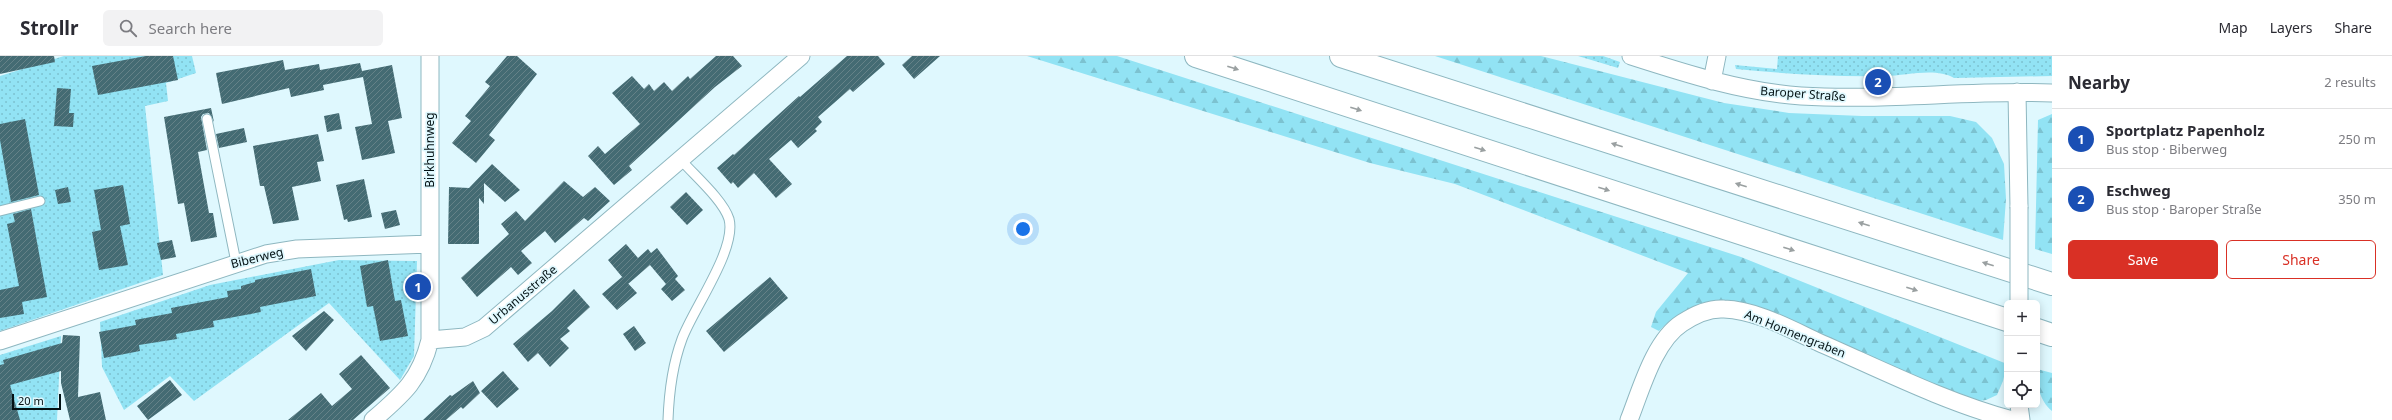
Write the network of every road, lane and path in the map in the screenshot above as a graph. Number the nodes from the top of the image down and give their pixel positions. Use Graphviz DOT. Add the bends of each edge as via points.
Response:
graph roads {
  1 [pos="430,56"];
  2 [pos="801,56"];
  3 [pos="1196,56"];
  4 [pos="1341,56"];
  5 [pos="1631,56"];
  6 [pos="1716,56"];
  7 [pos="1712,81"];
  8 [pos="2017,92"];
  9 [pos="2052,93"];
  10 [pos="207,119"];
  11 [pos="681,160"];
  12 [pos="40,201"];
  13 [pos="0,211"];
  14 [pos="430,244"];
  15 [pos="236,262"];
  16 [pos="2052,284"];
  17 [pos="2019,300"];
  18 [pos="2004,319"];
  19 [pos="2040,331"];
  20 [pos="2052,335"];
  21 [pos="430,340"];
  22 [pos="0,341"];
  23 [pos="2019,408"];
  24 [pos="374,420"];
  25 [pos="668,420"];
  26 [pos="1629,420"];
  27 [pos="2012,420"];
  28 [pos="2021,420"];
  1 -- 14 [label="street, Birkhuhnweg"];
  2 -- 11 [label="street, Urbanusstraße"];
  3 -- 18 [label="highway, one-way"];
  16 -- 4 [label="highway, one-way"];
  5 -- 7 [label="street, Baroper Straße"];
  6 -- 7 [label="street"];
  7 -- 8 [label="street, Baroper Straße" via="1768,92 1828,97 1883,98"];
  8 -- 9 [label="street, Baroper Straße"];
  8 -- 17 [label="street, bridge"];
  10 -- 15 [label="lane"];
  11 -- 21 [label="street, Urbanusstraße" via="484,328 465,337"];
  11 -- 25 [label="lane" via="724,209 730,231 726,251 689,321 676,358 671,379"];
  12 -- 13 [label="lane"];
  14 -- 15 [label="street, Biberweg" via="297,249"];
  14 -- 21 [label="street"];
  15 -- 22 [label="street, Biberweg"];
  19 -- 20 [label="highway"];
  21 -- 24 [label="street" via="416,378 403,394"];
  23 -- 28 [label="street"];
  26 -- 27 [label="street, Am Honnengraben" via="1663,340 1681,323 1706,311 1724,309 1742,311 1777,324 1972,410"];
}
